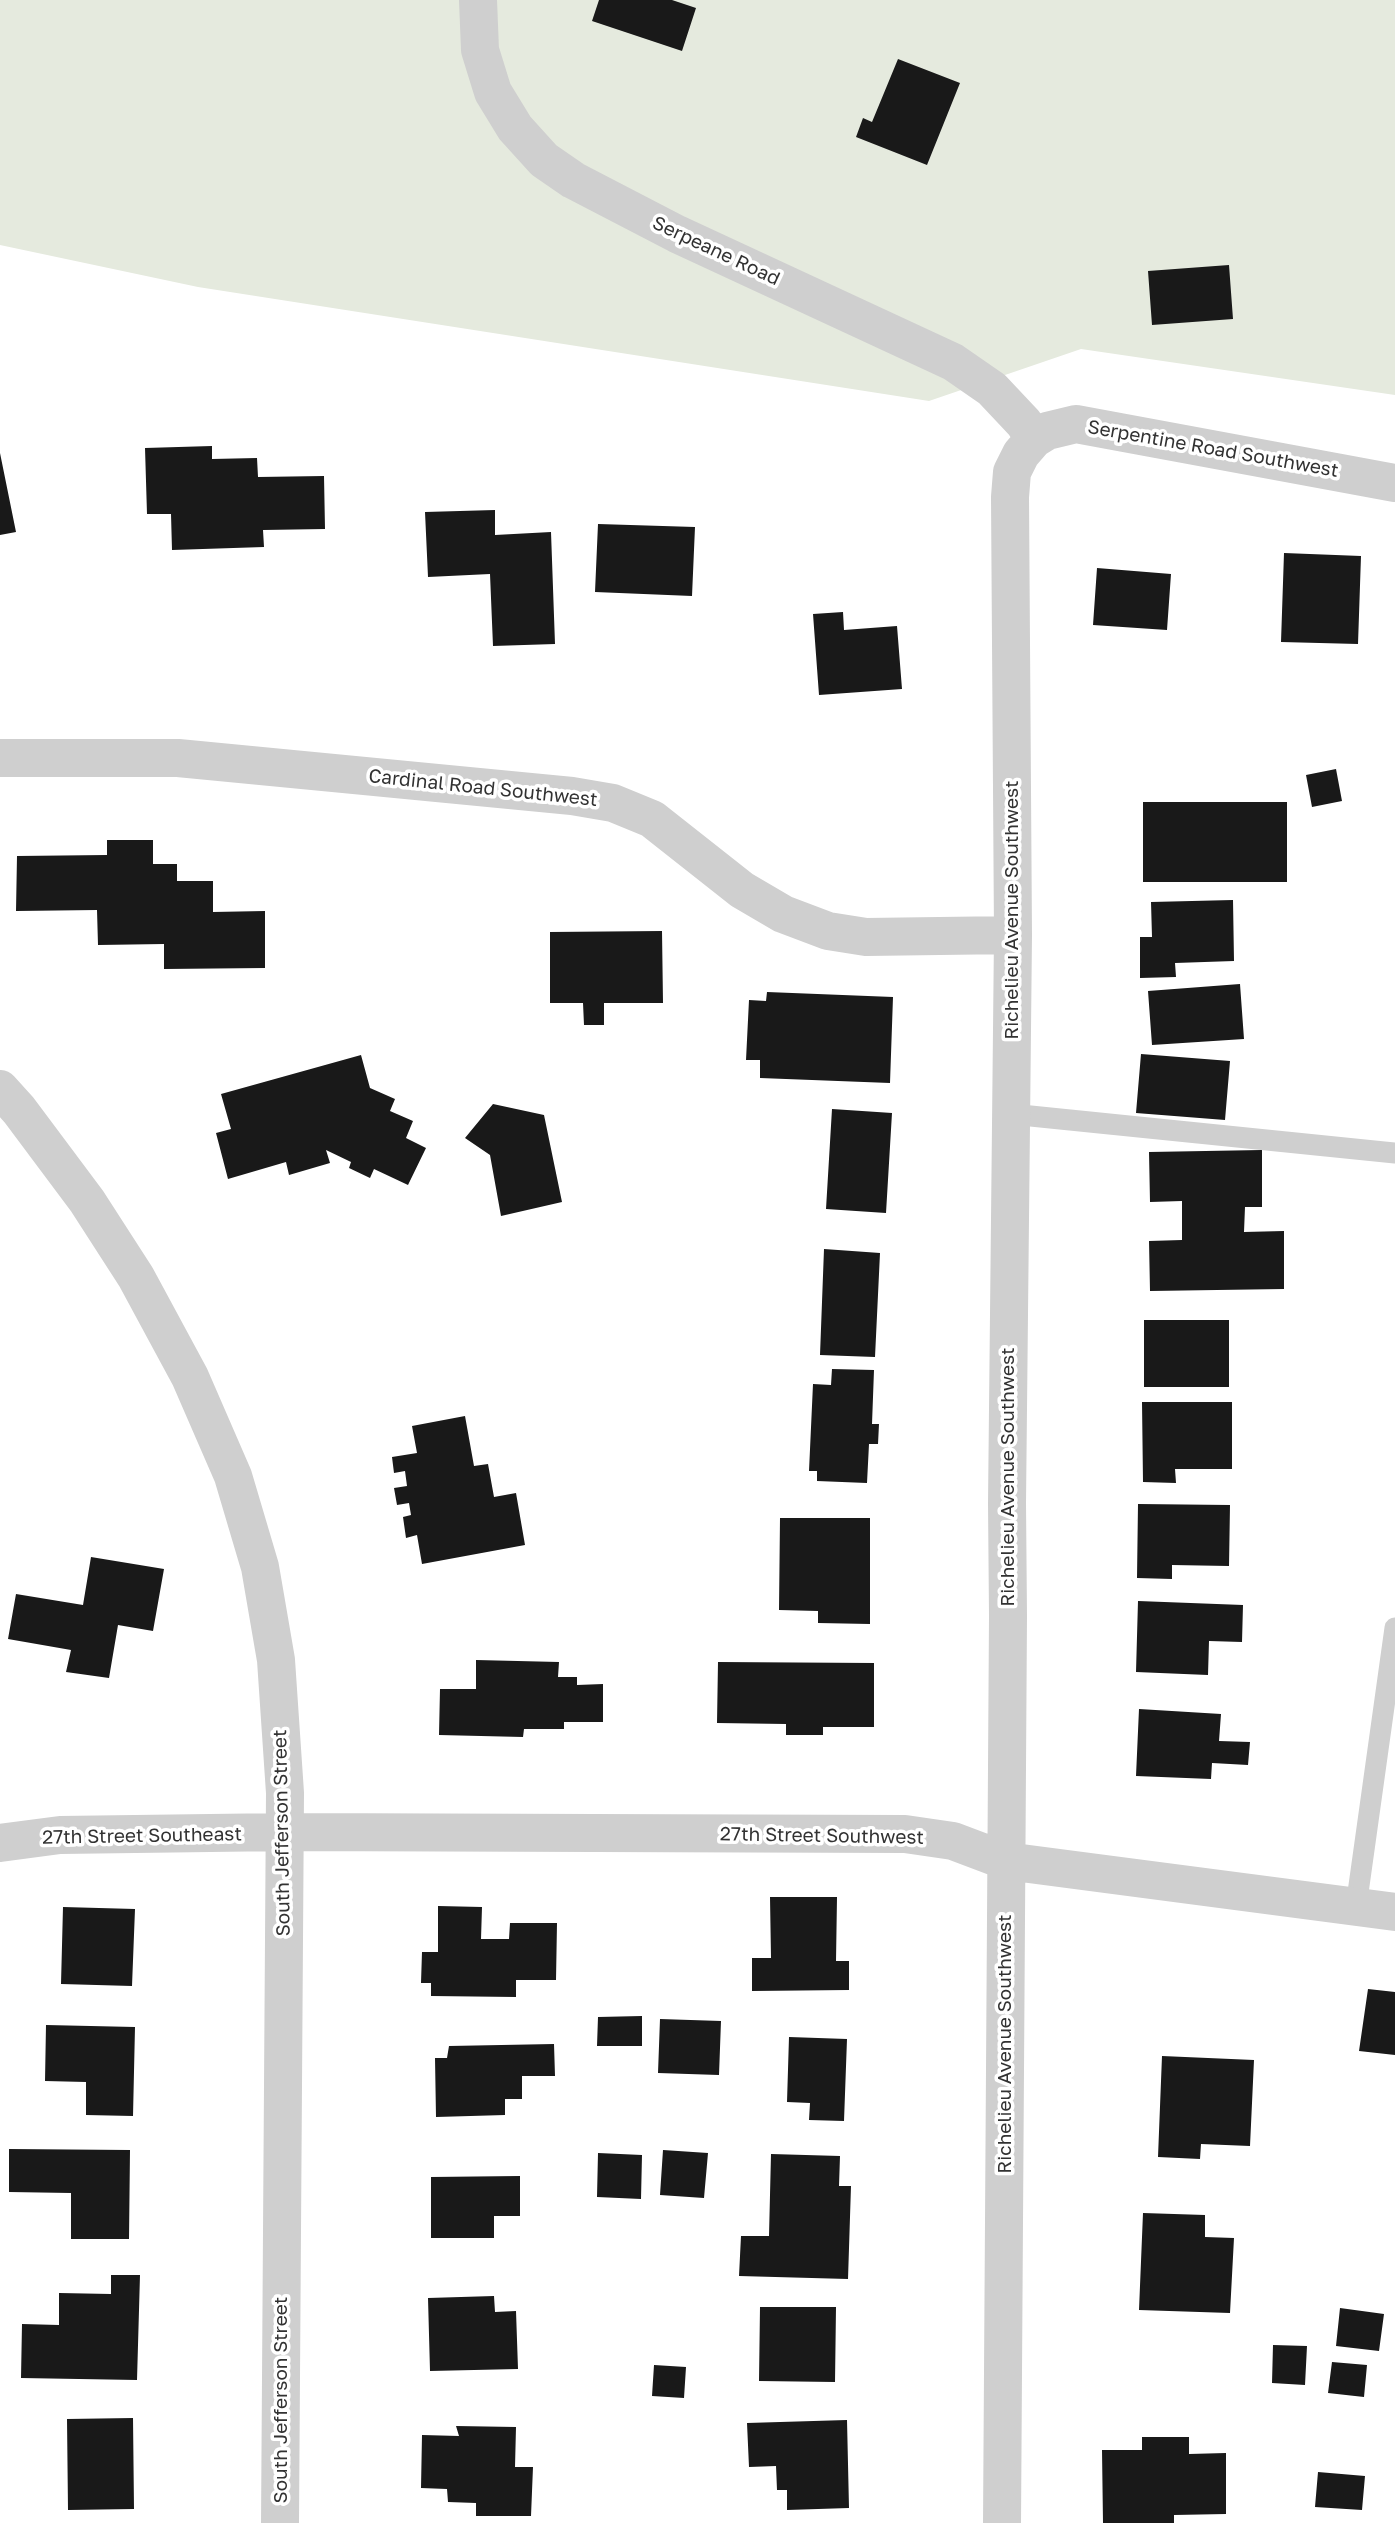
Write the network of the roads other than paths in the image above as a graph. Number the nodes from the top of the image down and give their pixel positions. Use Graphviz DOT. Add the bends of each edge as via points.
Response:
graph roads {
  1 [pos="478,0"];
  2 [pos="1034,439"];
  3 [pos="1395,482"];
  4 [pos="0,758"];
  5 [pos="1013,935"];
  6 [pos="0,1089"];
  7 [pos="1011,1114"];
  8 [pos="1395,1153"];
  9 [pos="1395,1628"];
  10 [pos="285,1832"];
  11 [pos="0,1843"];
  12 [pos="1006,1861"];
  13 [pos="1356,1907"];
  14 [pos="1395,1912"];
  15 [pos="280,2523"];
  16 [pos="1002,2523"];
  1 -- 2 [label="street, Serpeane Road" via="480,50 493,92 515,128 544,160 677,234 953,362 992,389"];
  2 -- 3 [label="street, Serpentine Road Southwest" via="1076,424"];
  2 -- 5 [label="street, Richelieu Avenue Southwest" via="1012,472 1010,497"];
  4 -- 5 [label="street, Cardinal Road Southwest" via="178,758 613,803 652,819 742,890 783,914 828,931 866,937"];
  5 -- 7 [label="street, Richelieu Avenue Southwest"];
  6 -- 10 [label="street, South Jefferson Street" via="87,1201 136,1277 190,1377 233,1476 260,1567 276,1660"];
  7 -- 8 [label="lane"];
  7 -- 12 [label="street, Richelieu Avenue Southwest"];
  9 -- 13 [label="lane"];
  10 -- 11 [label="street, 27th Street Southeast" via="60,1835"];
  10 -- 12 [label="street, 27th Street Southwest" via="905,1834 953,1841"];
  10 -- 15 [label="street, South Jefferson Street"];
  12 -- 13 [label="street, 27th Street Southwest"];
  12 -- 16 [label="street, Richelieu Avenue Southwest"];
  13 -- 14 [label="street, 27th Street Southwest"];
}
